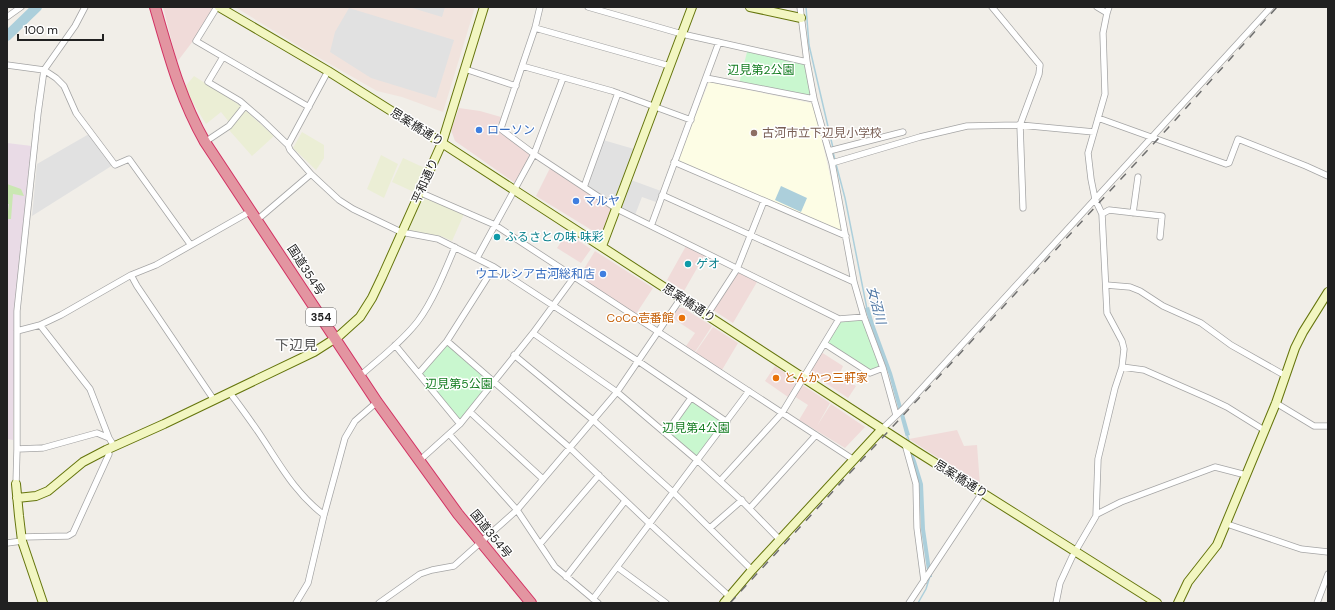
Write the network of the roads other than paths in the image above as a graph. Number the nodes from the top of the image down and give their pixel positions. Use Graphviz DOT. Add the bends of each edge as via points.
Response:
graph roads {
  1 [pos="84,7"];
  2 [pos="155,7"];
  3 [pos="218,7"];
  4 [pos="484,7"];
  5 [pos="540,7"];
  6 [pos="588,7"];
  7 [pos="692,7"];
  8 [pos="750,7"];
  9 [pos="800,7"];
  10 [pos="992,7"];
  11 [pos="1097,7"];
  12 [pos="1271,7"];
  13 [pos="21,8"];
  14 [pos="1108,10"];
  15 [pos="7,17"];
  16 [pos="801,18"];
  17 [pos="535,28"];
  18 [pos="682,34"];
  19 [pos="719,42"];
  20 [pos="223,57"];
  21 [pos="808,62"];
  22 [pos="7,66"];
  23 [pos="522,66"];
  24 [pos="670,66"];
  25 [pos="465,68"];
  26 [pos="44,70"];
  27 [pos="328,71"];
  28 [pos="563,78"];
  29 [pos="706,78"];
  30 [pos="516,86"];
  31 [pos="618,94"];
  32 [pos="814,99"];
  33 [pos="245,106"];
  34 [pos="309,107"];
  35 [pos="654,107"];
  36 [pos="1098,118"];
  37 [pos="691,120"];
  38 [pos="1020,126"];
  39 [pos="903,132"];
  40 [pos="1094,132"];
  41 [pos="1152,138"];
  42 [pos="874,140"];
  43 [pos="205,142"];
  44 [pos="442,143"];
  45 [pos="288,145"];
  46 [pos="876,150"];
  47 [pos="829,151"];
  48 [pos="534,154"];
  49 [pos="674,162"];
  50 [pos="832,163"];
  51 [pos="311,174"];
  52 [pos="1328,176"];
  53 [pos="1138,177"];
  54 [pos="584,187"];
  55 [pos="514,190"];
  56 [pos="420,192"];
  57 [pos="662,195"];
  58 [pos="1095,199"];
  59 [pos="764,200"];
  60 [pos="1023,208"];
  61 [pos="617,209"];
  62 [pos="251,210"];
  63 [pos="1133,213"];
  64 [pos="1102,214"];
  65 [pos="257,220"];
  66 [pos="495,225"];
  67 [pos="651,226"];
  68 [pos="401,232"];
  69 [pos="750,235"];
  70 [pos="846,236"];
  71 [pos="1160,237"];
  72 [pos="190,244"];
  73 [pos="602,246"];
  74 [pos="455,247"];
  75 [pos="477,258"];
  76 [pos="494,267"];
  77 [pos="737,269"];
  78 [pos="131,276"];
  79 [pos="574,277"];
  80 [pos="854,282"];
  81 [pos="1106,284"];
  82 [pos="1328,292"];
  83 [pos="681,298"];
  84 [pos="553,306"];
  85 [pos="707,315"];
  86 [pos="864,317"];
  87 [pos="839,319"];
  88 [pos="40,325"];
  89 [pos="17,331"];
  90 [pos="658,332"];
  91 [pos="533,333"];
  92 [pos="335,338"];
  93 [pos="447,341"];
  94 [pos="825,344"];
  95 [pos="395,345"];
  96 [pos="514,355"];
  97 [pos="638,361"];
  98 [pos="1122,367"];
  99 [pos="884,368"];
  100 [pos="419,373"];
  101 [pos="360,376"];
  102 [pos="1286,376"];
  103 [pos="804,378"];
  104 [pos="494,381"];
  105 [pos="749,391"];
  106 [pos="617,392"];
  107 [pos="230,393"];
  108 [pos="691,398"];
  109 [pos="214,400"];
  110 [pos="377,402"];
  111 [pos="1276,403"];
  112 [pos="470,412"];
  113 [pos="899,412"];
  114 [pos="782,413"];
  115 [pos="593,420"];
  116 [pos="727,422"];
  117 [pos="460,424"];
  118 [pos="1328,426"];
  119 [pos="882,429"];
  120 [pos="1264,430"];
  121 [pos="666,433"];
  122 [pos="449,434"];
  123 [pos="816,435"];
  124 [pos="109,438"];
  125 [pos="906,444"];
  126 [pos="110,448"];
  127 [pos="570,448"];
  128 [pos="17,449"];
  129 [pos="698,460"];
  130 [pos="854,460"];
  131 [pos="419,461"];
  132 [pos="599,475"];
  133 [pos="1246,475"];
  134 [pos="543,479"];
  135 [pos="720,481"];
  136 [pos="16,484"];
  137 [pos="674,493"];
  138 [pos="982,493"];
  139 [pos="17,498"];
  140 [pos="742,500"];
  141 [pos="626,501"];
  142 [pos="750,508"];
  143 [pos="517,510"];
  144 [pos="1096,514"];
  145 [pos="324,515"];
  146 [pos="650,524"];
  147 [pos="1227,524"];
  148 [pos="710,528"];
  149 [pos="22,539"];
  150 [pos="780,540"];
  151 [pos="481,541"];
  152 [pos="7,543"];
  153 [pos="540,544"];
  154 [pos="1075,551"];
  155 [pos="1328,552"];
  156 [pos="618,567"];
  157 [pos="752,570"];
  158 [pos="1328,574"];
  159 [pos="566,577"];
  160 [pos="926,579"];
  161 [pos="592,599"];
  162 [pos="727,600"];
  163 [pos="43,603"];
  164 [pos="296,603"];
  165 [pos="379,603"];
  166 [pos="531,603"];
  167 [pos="598,603"];
  168 [pos="666,603"];
  169 [pos="909,603"];
  170 [pos="1056,603"];
  171 [pos="1157,603"];
  172 [pos="1178,603"];
  173 [pos="1317,603"];
  1 -- 26 [label="street" via="75,26"];
  2 -- 43 [label="highway, 国道354号 / 354" via="180,88"];
  3 -- 20 [label="street" via="196,41"];
  3 -- 27 [label="street, 思案橋通り"];
  4 -- 25 [label="street, 平和通り"];
  5 -- 17 [label="street"];
  6 -- 18 [label="street"];
  7 -- 18 [label="street"];
  8 -- 16 [label="street"];
  9 -- 16 [label="street"];
  10 -- 38 [label="street" via="1040,65"];
  11 -- 14 [label="street"];
  12 -- 41 [label="street"];
  13 -- 15 [label="street"];
  14 -- 36 [label="street" via="1102,33 1105,94"];
  16 -- 21 [label="street"];
  17 -- 23 [label="street"];
  17 -- 24 [label="street"];
  18 -- 19 [label="street"];
  18 -- 24 [label="street"];
  19 -- 21 [label="street"];
  19 -- 29 [label="street"];
  20 -- 33 [label="street" via="208,82"];
  20 -- 34 [label="street"];
  21 -- 32 [label="street"];
  22 -- 26 [label="street"];
  23 -- 28 [label="street"];
  23 -- 30 [label="street"];
  24 -- 35 [label="street"];
  25 -- 30 [label="street"];
  25 -- 44 [label="street, 平和通り"];
  26 -- 72 [label="street" via="64,86 76,113 115,165 129,158"];
  26 -- 89 [label="street" via="17,311"];
  27 -- 34 [label="street"];
  27 -- 44 [label="street, 思案橋通り"];
  28 -- 31 [label="street"];
  28 -- 48 [label="street"];
  29 -- 32 [label="street"];
  29 -- 37 [label="street"];
  30 -- 48 [label="street" via="501,128"];
  31 -- 35 [label="street"];
  31 -- 54 [label="street"];
  32 -- 47 [label="street"];
  33 -- 43 [label="street" via="229,126"];
  33 -- 45 [label="street"];
  34 -- 45 [label="street"];
  35 -- 37 [label="street"];
  35 -- 61 [label="street"];
  36 -- 40 [label="street"];
  36 -- 41 [label="street"];
  37 -- 49 [label="street"];
  38 -- 40 [label="street"];
  38 -- 46 [label="street" via="967,126"];
  38 -- 60 [label="street"];
  39 -- 42 [label="street"];
  40 -- 58 [label="street" via="1088,153"];
  41 -- 52 [label="street" via="1226,164 1229,163 1238,139"];
  41 -- 58 [label="street"];
  42 -- 46 [label="street"];
  42 -- 47 [label="street"];
  43 -- 62 [label="highway, 国道354号 / 354"];
  44 -- 55 [label="street, 思案橋通り"];
  44 -- 56 [label="street, 平和通り"];
  45 -- 51 [label="street"];
  46 -- 50 [label="street"];
  47 -- 50 [label="street"];
  48 -- 54 [label="street"];
  48 -- 55 [label="street"];
  49 -- 57 [label="street"];
  49 -- 59 [label="street"];
  50 -- 70 [label="street"];
  51 -- 65 [label="street"];
  51 -- 68 [label="street" via="339,200"];
  53 -- 63 [label="street"];
  54 -- 61 [label="street"];
  55 -- 66 [label="street"];
  55 -- 73 [label="street, 思案橋通り"];
  56 -- 66 [label="street"];
  56 -- 68 [label="street, 平和通り"];
  57 -- 67 [label="street"];
  57 -- 69 [label="street"];
  58 -- 64 [label="street"];
  58 -- 113 [label="street"];
  59 -- 69 [label="street"];
  59 -- 70 [label="street"];
  61 -- 67 [label="street"];
  61 -- 73 [label="street"];
  62 -- 65 [label="highway, 国道354号 / 354"];
  62 -- 72 [label="street"];
  63 -- 64 [label="street" via="1109,210"];
  63 -- 71 [label="street" via="1162,216"];
  64 -- 81 [label="street"];
  65 -- 92 [label="highway, 国道354号 / 354"];
  66 -- 75 [label="street"];
  66 -- 79 [label="street"];
  67 -- 77 [label="street"];
  68 -- 74 [label="street" via="438,239"];
  68 -- 92 [label="street, 平和通り" via="368,304 360,316"];
  69 -- 77 [label="street"];
  69 -- 80 [label="street"];
  70 -- 80 [label="street"];
  72 -- 78 [label="street" via="156,265"];
  73 -- 83 [label="street, 思案橋通り"];
  74 -- 75 [label="street"];
  74 -- 95 [label="street" via="439,285 418,321"];
  75 -- 76 [label="street"];
  76 -- 84 [label="street"];
  76 -- 93 [label="street"];
  77 -- 85 [label="street"];
  77 -- 87 [label="street"];
  78 -- 88 [label="street"];
  78 -- 109 [label="street"];
  79 -- 84 [label="street"];
  79 -- 90 [label="street"];
  80 -- 86 [label="street"];
  81 -- 98 [label="street" via="1107,313 1124,349"];
  81 -- 102 [label="street" via="1140,291 1163,306 1201,323 1231,345"];
  82 -- 102 [label="street" via="1303,332"];
  83 -- 85 [label="street, 思案橋通り"];
  83 -- 90 [label="street"];
  84 -- 91 [label="street"];
  84 -- 97 [label="street"];
  85 -- 103 [label="street, 思案橋通り"];
  86 -- 87 [label="street"];
  86 -- 99 [label="street"];
  87 -- 94 [label="street"];
  88 -- 89 [label="street"];
  88 -- 124 [label="street" via="90,389"];
  89 -- 128 [label="street"];
  90 -- 97 [label="street"];
  90 -- 105 [label="street"];
  91 -- 96 [label="street"];
  91 -- 106 [label="street"];
  92 -- 101 [label="highway, 国道354号 / 354"];
  92 -- 107 [label="street, 平和通り" via="314,352"];
  93 -- 100 [label="street"];
  93 -- 104 [label="street"];
  94 -- 99 [label="street" via="870,373"];
  94 -- 103 [label="street"];
  95 -- 100 [label="street"];
  95 -- 101 [label="street"];
  96 -- 104 [label="street"];
  96 -- 115 [label="street"];
  97 -- 106 [label="street"];
  97 -- 108 [label="street"];
  98 -- 120 [label="street" via="1144,370 1227,406"];
  98 -- 144 [label="street" via="1098,459"];
  99 -- 113 [label="street"];
  100 -- 117 [label="street"];
  101 -- 110 [label="highway, 国道354号 / 354"];
  102 -- 111 [label="street"];
  103 -- 114 [label="street"];
  103 -- 119 [label="street, 思案橋通り"];
  104 -- 112 [label="street"];
  104 -- 127 [label="street"];
  105 -- 114 [label="street"];
  105 -- 116 [label="street"];
  106 -- 115 [label="street"];
  106 -- 121 [label="street"];
  107 -- 109 [label="street, 平和通り"];
  107 -- 145 [label="street" via="293,485"];
  108 -- 116 [label="street"];
  108 -- 121 [label="street"];
  109 -- 126 [label="street, 平和通り"];
  110 -- 131 [label="highway, 国道354号 / 354"];
  110 -- 145 [label="street" via="355,421 345,438"];
  111 -- 118 [label="street" via="1314,426"];
  111 -- 120 [label="street"];
  112 -- 117 [label="street"];
  112 -- 134 [label="street"];
  113 -- 119 [label="street"];
  114 -- 123 [label="street"];
  114 -- 135 [label="street"];
  115 -- 127 [label="street"];
  115 -- 137 [label="street"];
  116 -- 129 [label="street"];
  117 -- 122 [label="street"];
  119 -- 125 [label="street, 思案橋通り"];
  119 -- 130 [label="street"];
  120 -- 133 [label="street"];
  121 -- 129 [label="street"];
  122 -- 131 [label="street"];
  122 -- 143 [label="street"];
  123 -- 130 [label="street"];
  123 -- 142 [label="street"];
  124 -- 126 [label="street"];
  124 -- 128 [label="street" via="98,433 42,448"];
  125 -- 138 [label="street, 思案橋通り"];
  125 -- 160 [label="street" via="916,484 916,528"];
  126 -- 139 [label="street, 平和通り" via="83,462 48,491 36,496"];
  126 -- 149 [label="street" via="73,533 68,536"];
  127 -- 132 [label="street"];
  127 -- 134 [label="street"];
  128 -- 136 [label="street"];
  129 -- 135 [label="street"];
  129 -- 137 [label="street"];
  130 -- 150 [label="street"];
  131 -- 151 [label="highway, 国道354号 / 354"];
  132 -- 141 [label="street"];
  132 -- 153 [label="street"];
  133 -- 144 [label="street" via="1215,467"];
  133 -- 147 [label="street"];
  134 -- 143 [label="street"];
  135 -- 140 [label="street"];
  136 -- 139 [label="street"];
  137 -- 146 [label="street"];
  137 -- 148 [label="street"];
  138 -- 154 [label="street, 思案橋通り"];
  138 -- 160 [label="street"];
  139 -- 149 [label="street"];
  140 -- 142 [label="street"];
  140 -- 148 [label="street"];
  141 -- 146 [label="street"];
  141 -- 159 [label="street"];
  142 -- 150 [label="street"];
  143 -- 151 [label="street"];
  143 -- 153 [label="street"];
  144 -- 154 [label="street"];
  145 -- 164 [label="street" via="308,583"];
  146 -- 156 [label="street"];
  146 -- 162 [label="street"];
  147 -- 155 [label="street" via="1301,549"];
  147 -- 172 [label="street" via="1217,546 1188,582"];
  148 -- 157 [label="street"];
  149 -- 152 [label="street"];
  149 -- 163 [label="street"];
  150 -- 157 [label="street"];
  151 -- 165 [label="street" via="454,566 420,574"];
  151 -- 166 [label="highway, 国道354号 / 354"];
  153 -- 159 [label="street" via="555,567"];
  154 -- 170 [label="street" via="1060,583"];
  154 -- 171 [label="street, 思案橋通り"];
  156 -- 161 [label="street"];
  156 -- 168 [label="street"];
  157 -- 162 [label="street"];
  158 -- 173 [label="street"];
  159 -- 161 [label="street"];
  160 -- 169 [label="street"];
  161 -- 167 [label="street"];
}
